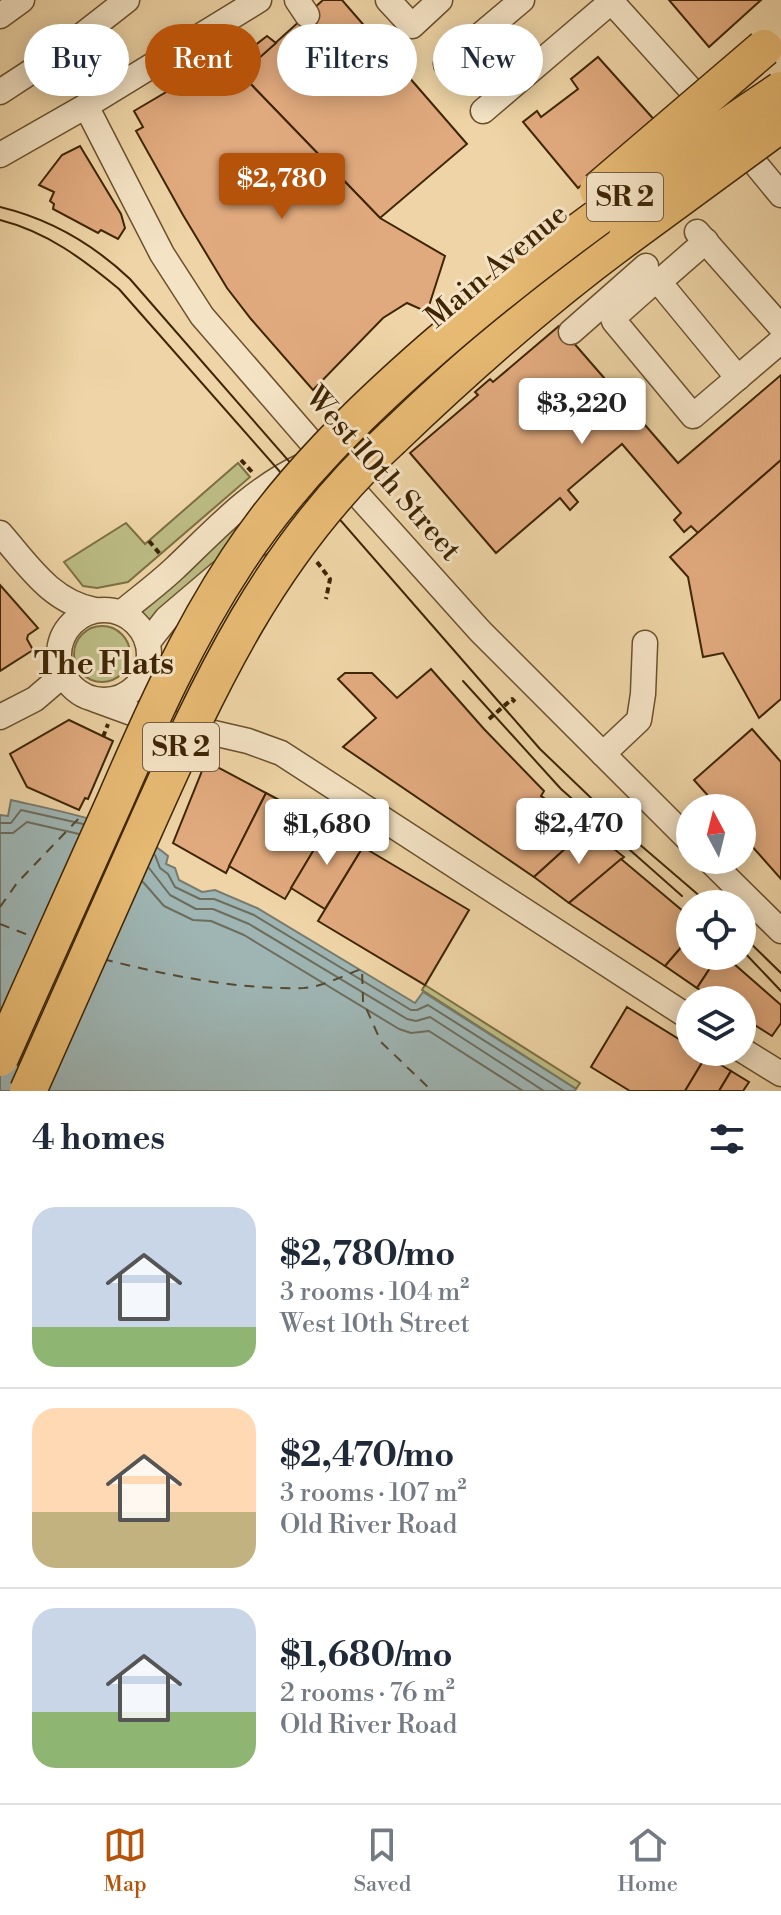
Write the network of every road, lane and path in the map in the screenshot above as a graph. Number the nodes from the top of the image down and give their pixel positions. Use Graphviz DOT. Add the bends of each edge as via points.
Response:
graph roads {
  1 [pos="22,0"];
  2 [pos="127,0"];
  3 [pos="259,0"];
  4 [pos="388,0"];
  5 [pos="440,0"];
  6 [pos="522,0"];
  7 [pos="612,1"];
  8 [pos="0,16"];
  9 [pos="494,24"];
  10 [pos="773,41"];
  11 [pos="781,90"];
  12 [pos="0,92"];
  13 [pos="86,106"];
  14 [pos="781,106"];
  15 [pos="483,111"];
  16 [pos="781,124"];
  17 [pos="734,138"];
  18 [pos="781,154"];
  19 [pos="0,155"];
  20 [pos="781,195"];
  21 [pos="646,265"];
  22 [pos="474,312"];
  23 [pos="781,327"];
  24 [pos="571,332"];
  25 [pos="781,341"];
  26 [pos="738,378"];
  27 [pos="322,455"];
  28 [pos="241,460"];
  29 [pos="339,474"];
  30 [pos="256,477"];
  31 [pos="0,533"];
  32 [pos="149,541"];
  33 [pos="164,559"];
  34 [pos="330,579"];
  35 [pos="48,589"];
  36 [pos="326,599"];
  37 [pos="95,610"];
  38 [pos="121,613"];
  39 [pos="148,642"];
  40 [pos="645,643"];
  41 [pos="59,649"];
  42 [pos="63,675"];
  43 [pos="143,678"];
  44 [pos="96,700"];
  45 [pos="515,702"];
  46 [pos="0,717"];
  47 [pos="489,719"];
  48 [pos="173,725"];
  49 [pos="603,754"];
  50 [pos="676,827"];
  51 [pos="723,874"];
  52 [pos="781,931"];
  53 [pos="676,1009"];
  54 [pos="0,1058"];
  55 [pos="756,1059"];
  56 [pos="781,1074"];
  57 [pos="28,1091"];
  1 -- 8 [label="street"];
  2 -- 12 [label="street" via="61,65"];
  3 -- 13 [label="street"];
  4 -- 5 [label="street" via="412,26"];
  6 -- 9 [label="street"];
  7 -- 15 [label="street"];
  7 -- 17 [label="street"];
  10 -- 22 [label="highway, bridge" via="567,218"];
  11 -- 22 [label="highway, SR 2, bridge" via="608,209"];
  13 -- 19 [label="street"];
  13 -- 27 [label="street, West 10th Street" via="162,254 202,316"];
  14 -- 17 [label="street"];
  16 -- 21 [label="highway, SR 2, bridge"];
  17 -- 20 [label="street"];
  17 -- 27 [label="street, Main Avenue" via="593,226"];
  17 -- 29 [label="street, Main Avenue" via="559,275"];
  18 -- 21 [label="highway, bridge"];
  21 -- 23 [label="street" via="701,236"];
  21 -- 24 [label="street"];
  21 -- 26 [label="street"];
  21 -- 26 [label="street" via="614,321 693,416"];
  21 -- 57 [label="highway, SR 2, bridge" via="509,333 372,456 276,572 204,697"];
  22 -- 54 [label="highway, SR 2, bridge" via="343,431 274,509 237,561 172,674"];
  25 -- 26 [label="street"];
  27 -- 29 [label="street, West 10th Street"];
  27 -- 38 [label="street, Main Avenue" via="251,497"];
  28 -- 30 [label="path"];
  29 -- 39 [label="street, Main Avenue" via="296,516 167,618"];
  29 -- 49 [label="street, West 10th Street" via="489,641"];
  31 -- 35 [label="street"];
  32 -- 33 [label="path"];
  34 -- 36 [label="path"];
  35 -- 37 [label="street" via="70,604"];
  35 -- 41 [label="street"];
  37 -- 38 [label="street"];
  37 -- 41 [label="street" via="71,623"];
  38 -- 39 [label="street" via="133,620"];
  39 -- 43 [label="street"];
  40 -- 49 [label="street" via="639,720"];
  41 -- 42 [label="street"];
  42 -- 44 [label="street" via="71,687"];
  42 -- 46 [label="street" via="35,699"];
  43 -- 44 [label="street" via="123,696"];
  43 -- 48 [label="street" via="148,699"];
  44 -- 48 [label="street"];
  45 -- 47 [label="path" via="512,699"];
  48 -- 53 [label="street" via="281,753"];
  49 -- 50 [label="street, West 10th Street"];
  51 -- 52 [label="street"];
  55 -- 56 [label="street"];
}
